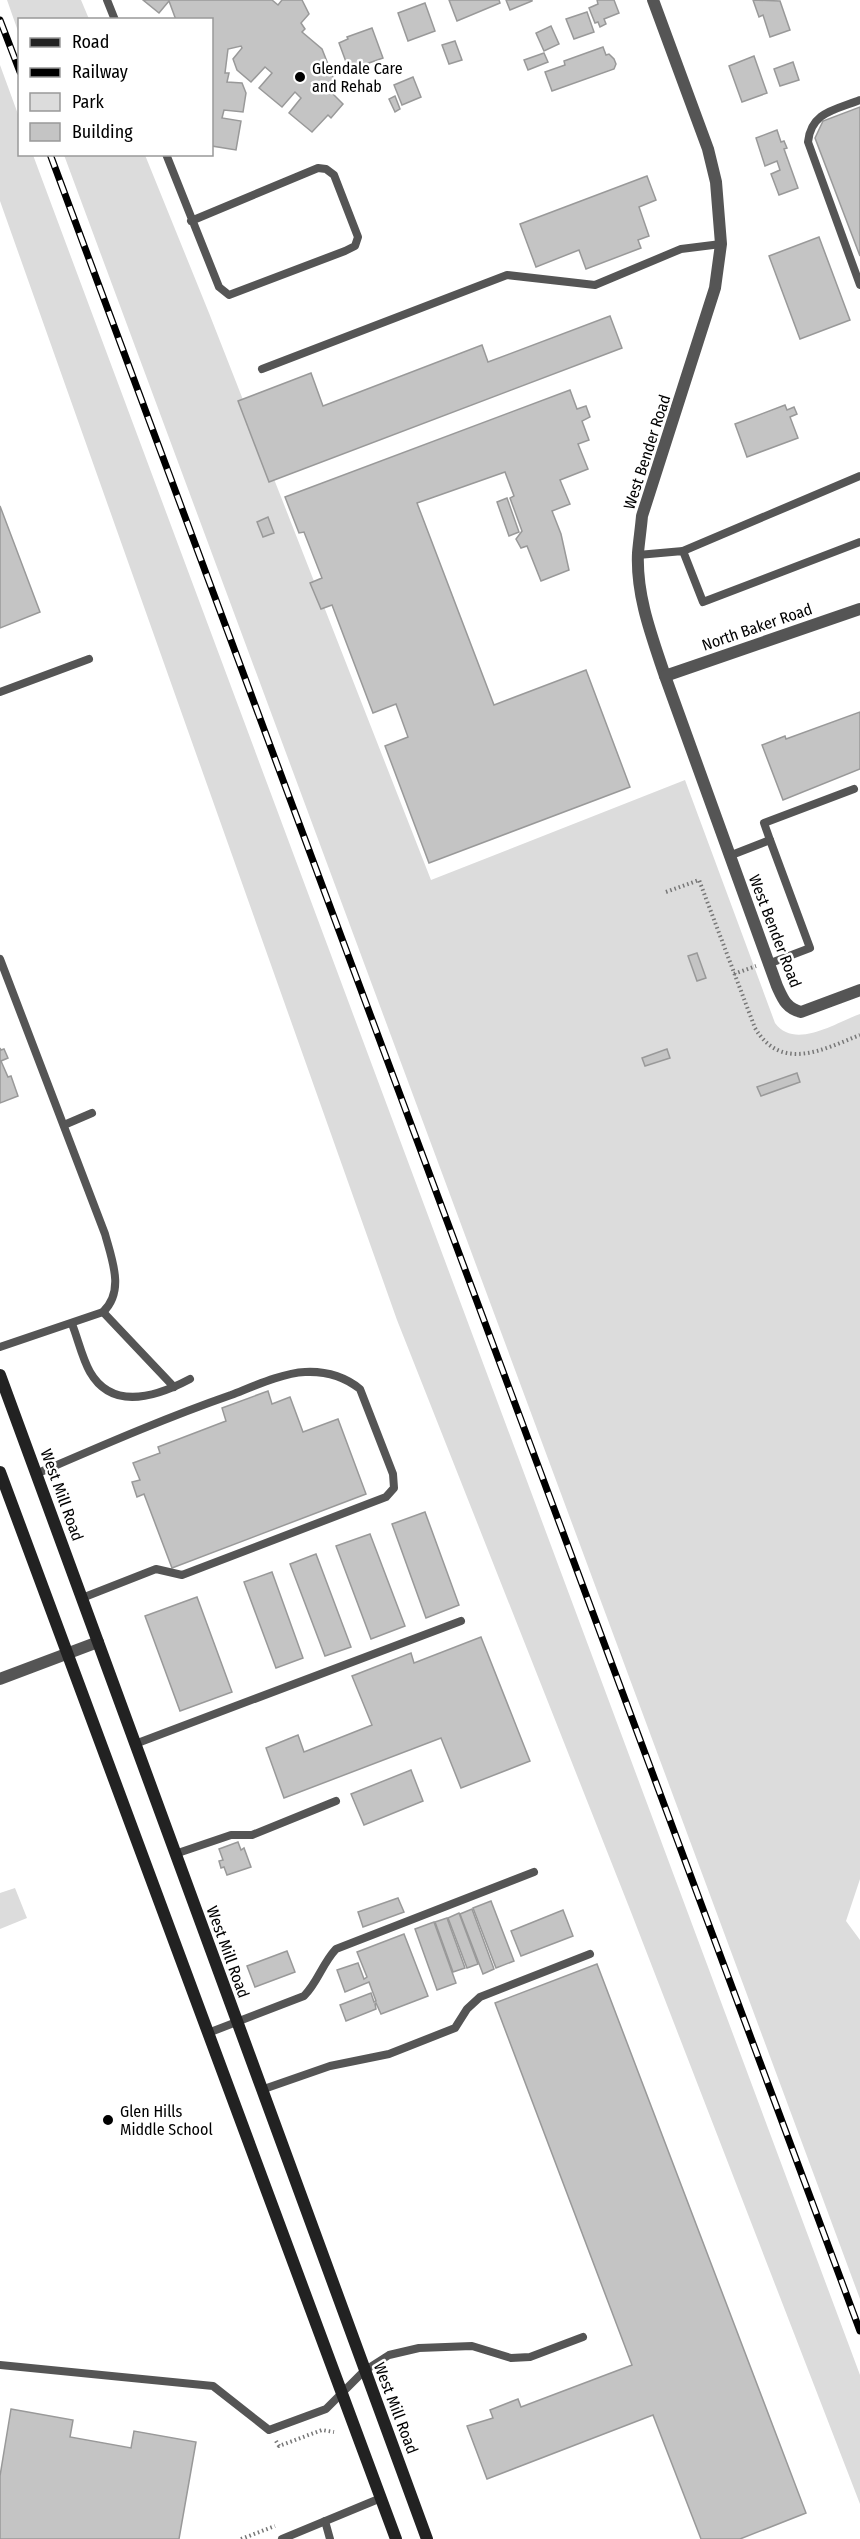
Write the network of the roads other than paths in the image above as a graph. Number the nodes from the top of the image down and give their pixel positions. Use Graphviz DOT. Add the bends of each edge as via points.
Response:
graph roads {
  1 [pos="107,0"];
  2 [pos="653,0"];
  3 [pos="114,18"];
  4 [pos="860,100"];
  5 [pos="167,156"];
  6 [pos="191,221"];
  7 [pos="722,244"];
  8 [pos="860,285"];
  9 [pos="262,369"];
  10 [pos="860,476"];
  11 [pos="860,542"];
  12 [pos="683,551"];
  13 [pos="638,555"];
  14 [pos="860,609"];
  15 [pos="89,659"];
  16 [pos="664,676"];
  17 [pos="0,692"];
  18 [pos="854,789"];
  19 [pos="770,840"];
  20 [pos="729,856"];
  21 [pos="0,959"];
  22 [pos="768,962"];
  23 [pos="860,990"];
  24 [pos="92,1113"];
  25 [pos="64,1125"];
  26 [pos="103,1312"];
  27 [pos="72,1324"];
  28 [pos="0,1347"];
  29 [pos="0,1375"];
  30 [pos="190,1379"];
  31 [pos="174,1388"];
  32 [pos="0,1472"];
  33 [pos="36,1474"];
  34 [pos="82,1598"];
  35 [pos="461,1621"];
  36 [pos="98,1642"];
  37 [pos="66,1655"];
  38 [pos="0,1680"];
  39 [pos="135,1744"];
  40 [pos="336,1801"];
  41 [pos="175,1854"];
  42 [pos="534,1872"];
  43 [pos="590,1954"];
  44 [pos="236,2022"];
  45 [pos="208,2033"];
  46 [pos="261,2090"];
  47 [pos="583,2337"];
  48 [pos="0,2365"];
  49 [pos="364,2371"];
  50 [pos="342,2395"];
  51 [pos="381,2498"];
  52 [pos="325,2521"];
  53 [pos="282,2539"];
  54 [pos="330,2539"];
  55 [pos="396,2539"];
  56 [pos="427,2539"];
  1 -- 3 [label="lane"];
  2 -- 7 [label="street, West Bender Road" via="708,149 716,182"];
  4 -- 8 [label="lane" via="821,115 809,129 808,142"];
  5 -- 6 [label="lane"];
  6 -- 6 [label="lane" via="219,287 229,295 345,251 355,246 358,237 334,175 318,168"];
  7 -- 9 [label="lane" via="681,249 595,285 507,275"];
  7 -- 13 [label="street, West Bender Road" via="715,288 642,516"];
  10 -- 12 [label="lane"];
  11 -- 12 [label="lane" via="703,602"];
  12 -- 13 [label="lane"];
  13 -- 16 [label="street, West Bender Road" via="642,599"];
  14 -- 16 [label="street, North Baker Road"];
  15 -- 17 [label="lane"];
  16 -- 20 [label="street, West Bender Road"];
  18 -- 19 [label="lane" via="764,823"];
  19 -- 20 [label="lane"];
  19 -- 22 [label="lane" via="810,948"];
  20 -- 22 [label="street, West Bender Road"];
  21 -- 25 [label="lane"];
  22 -- 23 [label="street, West Bender Road" via="785,1004 793,1010 801,1012"];
  24 -- 25 [label="lane"];
  25 -- 26 [label="lane" via="114,1268 116,1287 112,1304"];
  26 -- 27 [label="lane"];
  26 -- 31 [label="lane"];
  27 -- 28 [label="lane"];
  27 -- 31 [label="lane" via="90,1372 114,1395 141,1398"];
  29 -- 33 [label="main road, West Mill Road"];
  30 -- 31 [label="lane"];
  32 -- 37 [label="main road"];
  33 -- 34 [label="main road, West Mill Road"];
  33 -- 34 [label="lane" via="170,1416 304,1372 349,1380 360,1389 393,1474 394,1488 386,1497 182,1575 156,1569"];
  34 -- 36 [label="main road, West Mill Road"];
  35 -- 39 [label="lane"];
  36 -- 37 [label="street"];
  36 -- 39 [label="main road, West Mill Road"];
  37 -- 38 [label="street"];
  37 -- 45 [label="main road"];
  39 -- 41 [label="main road, West Mill Road"];
  40 -- 41 [label="lane" via="252,1835 231,1835"];
  41 -- 44 [label="main road, West Mill Road"];
  42 -- 44 [label="lane" via="336,1949 314,1987 304,1995"];
  43 -- 46 [label="lane" via="480,1997 455,2028 389,2054 330,2066"];
  44 -- 45 [label="lane"];
  44 -- 46 [label="main road, West Mill Road"];
  45 -- 50 [label="main road"];
  46 -- 49 [label="main road, West Mill Road"];
  47 -- 49 [label="lane" via="530,2357 511,2358 472,2346 419,2348 389,2355"];
  48 -- 50 [label="lane" via="213,2386 269,2430 326,2409"];
  49 -- 50 [label="lane"];
  49 -- 56 [label="main road, West Mill Road"];
  50 -- 51 [label="main road"];
  51 -- 52 [label="lane"];
  51 -- 55 [label="main road"];
  52 -- 53 [label="lane"];
  52 -- 54 [label="lane"];
}
